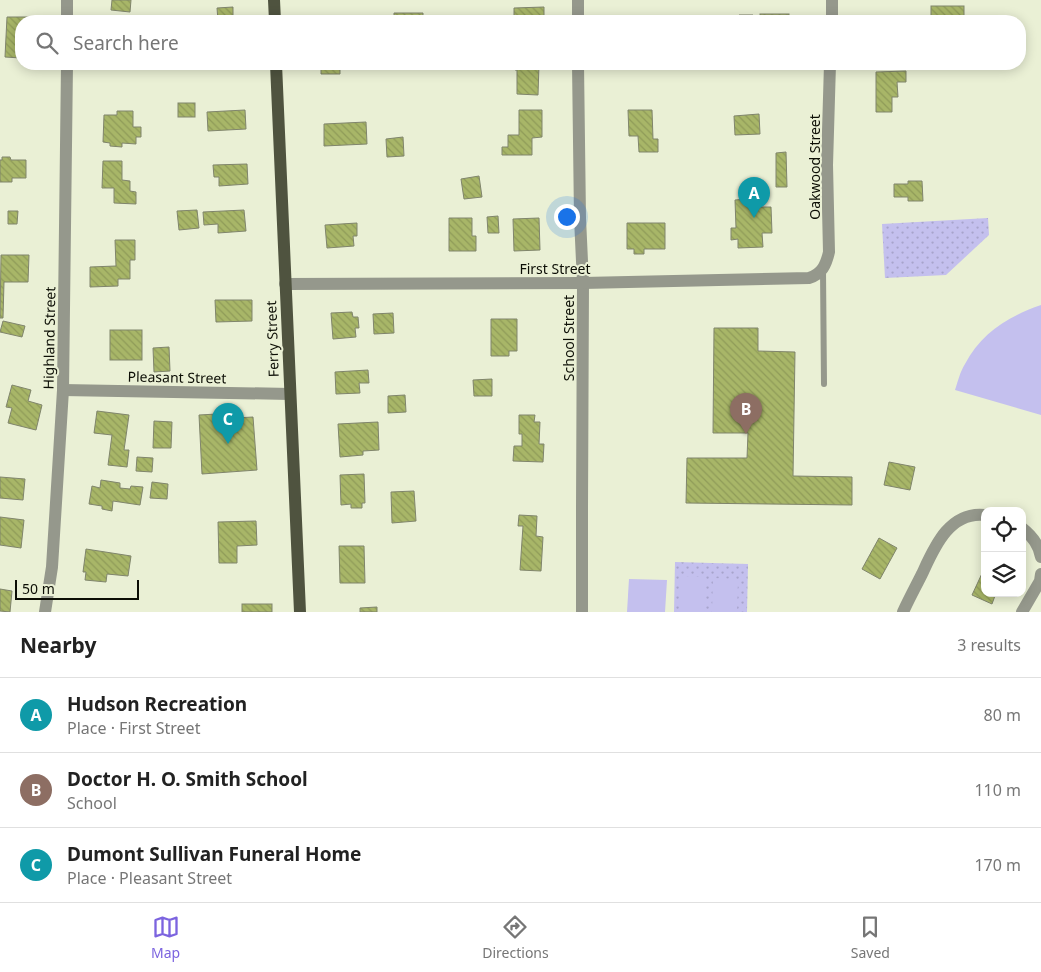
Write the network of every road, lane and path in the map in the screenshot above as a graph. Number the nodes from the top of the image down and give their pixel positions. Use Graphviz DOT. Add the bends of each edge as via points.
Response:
graph roads {
  1 [pos="67,0"];
  2 [pos="274,0"];
  3 [pos="578,0"];
  4 [pos="832,0"];
  5 [pos="67,15"];
  6 [pos="275,15"];
  7 [pos="578,15"];
  8 [pos="832,15"];
  9 [pos="67,70"];
  10 [pos="276,70"];
  11 [pos="578,70"];
  12 [pos="830,70"];
  13 [pos="823,269"];
  14 [pos="285,284"];
  15 [pos="584,284"];
  16 [pos="824,384"];
  17 [pos="63,390"];
  18 [pos="290,394"];
  19 [pos="981,515"];
  20 [pos="1026,532"];
  21 [pos="1041,557"];
  22 [pos="1041,574"];
  23 [pos="45,612"];
  24 [pos="300,612"];
  25 [pos="582,612"];
  26 [pos="903,612"];
  27 [pos="1022,612"];
  1 -- 5 [label="street"];
  2 -- 6 [label="main road"];
  3 -- 7 [label="street"];
  4 -- 8 [label="street"];
  9 -- 17 [label="street, Highland Street"];
  10 -- 14 [label="main road, Ferry Street"];
  11 -- 15 [label="street, School Street"];
  12 -- 13 [label="street, Oakwood Street" via="829,252"];
  13 -- 15 [label="street, First Street" via="809,278"];
  13 -- 16 [label="lane"];
  14 -- 15 [label="street, First Street"];
  14 -- 18 [label="main road, Ferry Street"];
  15 -- 25 [label="street, School Street"];
  17 -- 18 [label="street, Pleasant Street"];
  17 -- 23 [label="street, Highland Street" via="52,567"];
  18 -- 24 [label="main road, Ferry Street"];
  19 -- 26 [label="street" via="966,517 952,524 942,535"];
  20 -- 21 [label="street" via="1034,539"];
  22 -- 27 [label="street"];
}
